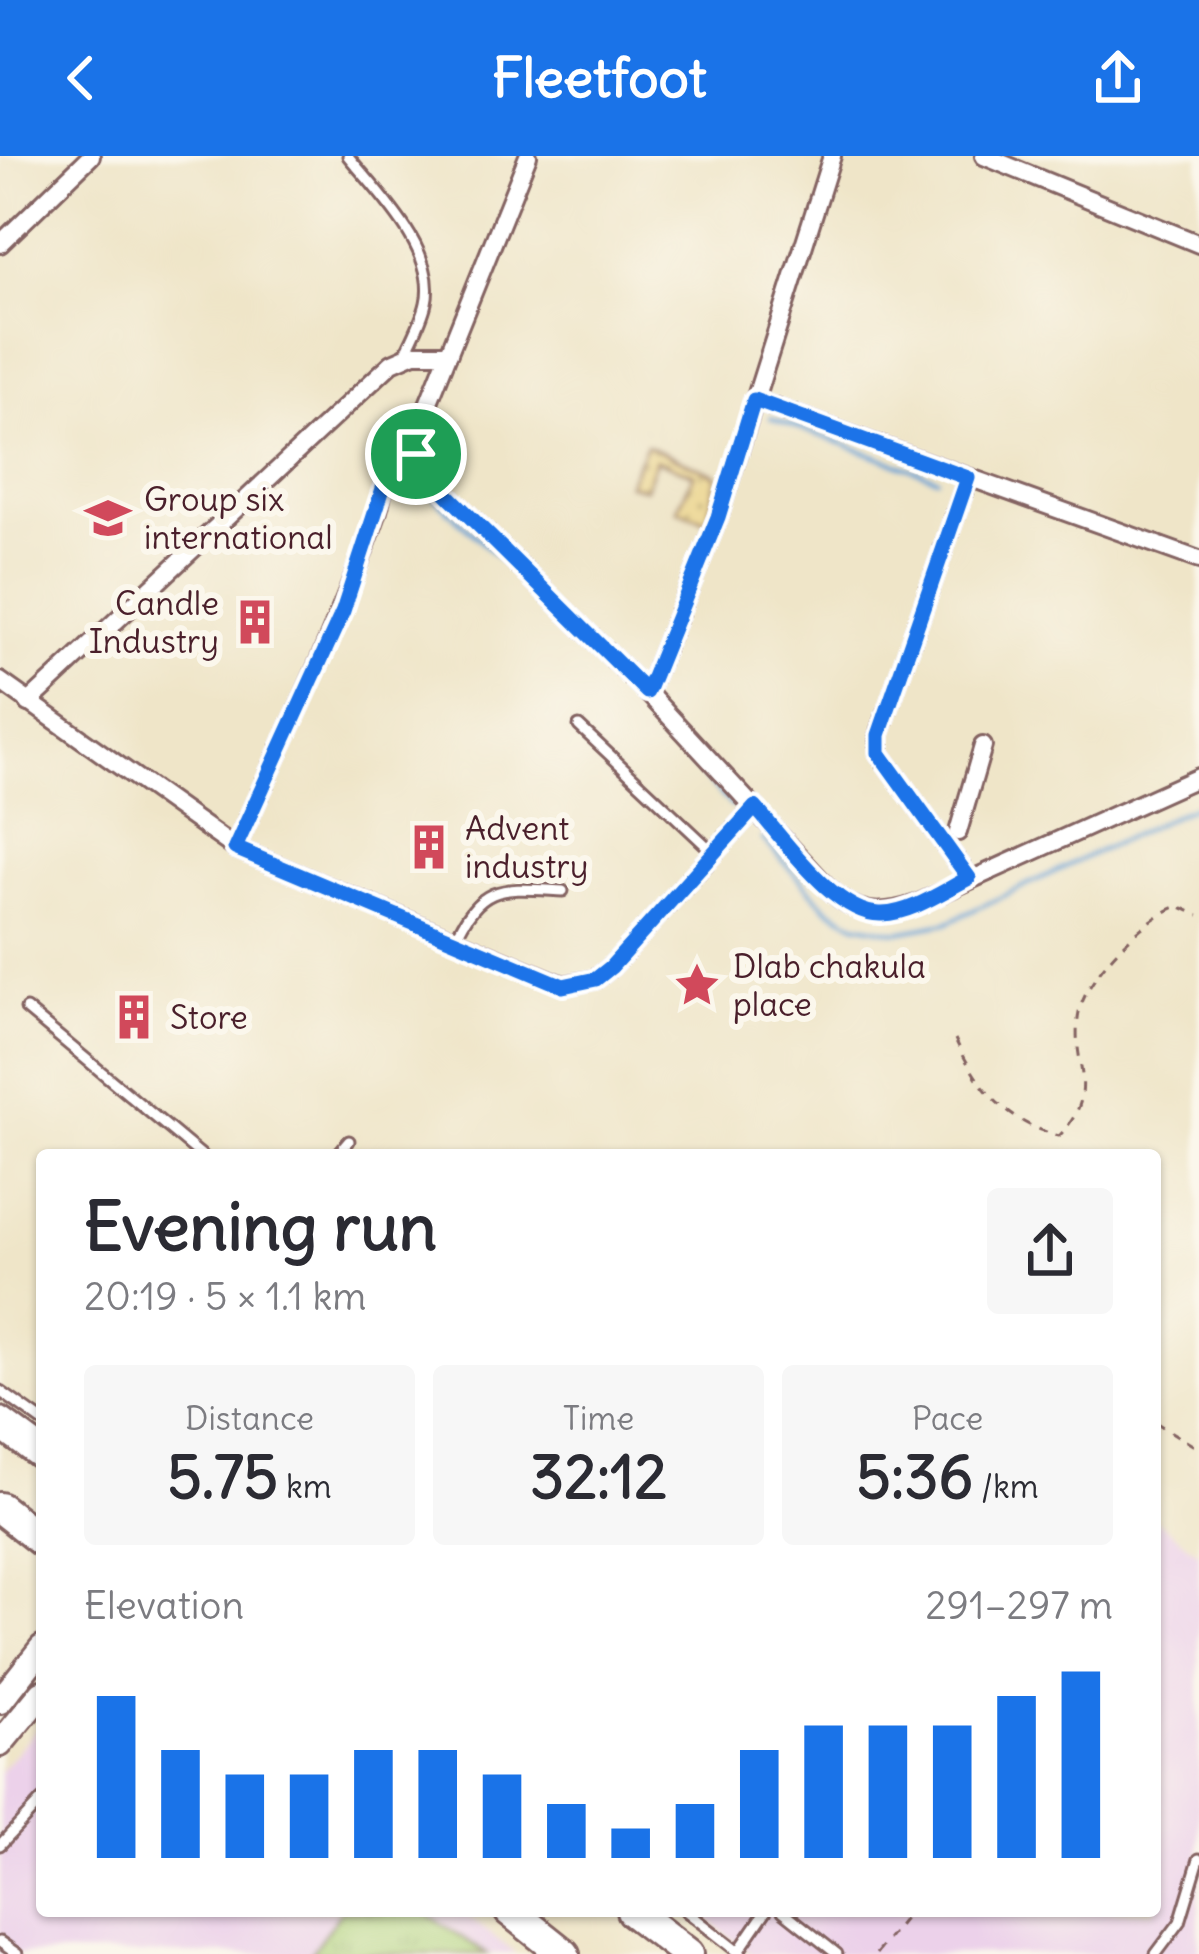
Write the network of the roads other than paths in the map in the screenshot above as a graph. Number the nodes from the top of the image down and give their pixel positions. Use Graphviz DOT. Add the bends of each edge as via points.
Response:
graph roads {
  1 [pos="91,156"];
  2 [pos="348,156"];
  3 [pos="528,156"];
  4 [pos="832,156"];
  5 [pos="984,156"];
  6 [pos="0,244"];
  7 [pos="1199,244"];
  8 [pos="449,352"];
  9 [pos="404,356"];
  10 [pos="754,400"];
  11 [pos="416,454"];
  12 [pos="968,478"];
  13 [pos="1199,560"];
  14 [pos="0,681"];
  15 [pos="647,692"];
  16 [pos="28,703"];
  17 [pos="579,726"];
  18 [pos="983,746"];
  19 [pos="1199,777"];
  20 [pos="755,807"];
  21 [pos="958,832"];
  22 [pos="235,848"];
  23 [pos="714,853"];
  24 [pos="969,878"];
  25 [pos="563,891"];
  26 [pos="454,942"];
  27 [pos="26,1009"];
  28 [pos="349,1141"];
  29 [pos="189,1144"];
  30 [pos="185,1149"];
  31 [pos="194,1149"];
  32 [pos="342,1149"];
  33 [pos="0,1391"];
  34 [pos="36,1417"];
  35 [pos="0,1423"];
  36 [pos="36,1450"];
  37 [pos="5,1516"];
  38 [pos="36,1537"];
  39 [pos="36,1656"];
  40 [pos="36,1700"];
  41 [pos="0,1701"];
  42 [pos="0,1744"];
  43 [pos="36,1806"];
  44 [pos="0,1845"];
  45 [pos="1199,1858"];
  46 [pos="518,1917"];
  47 [pos="640,1917"];
  48 [pos="694,1917"];
  49 [pos="762,1917"];
  50 [pos="791,1917"];
  51 [pos="0,1942"];
  52 [pos="740,1953"];
  53 [pos="16,1954"];
  54 [pos="564,1954"];
  55 [pos="688,1954"];
  56 [pos="837,1954"];
  57 [pos="1156,1954"];
  1 -- 6 [label="street"];
  2 -- 9 [label="lane" via="400,222 428,278"];
  3 -- 8 [label="street"];
  4 -- 10 [label="street"];
  5 -- 7 [label="street"];
  8 -- 9 [label="street"];
  8 -- 11 [label="street"];
  9 -- 16 [label="street"];
  10 -- 12 [label="street"];
  10 -- 15 [label="street" via="718,517"];
  11 -- 15 [label="street"];
  11 -- 22 [label="street" via="387,470 343,611"];
  12 -- 13 [label="street"];
  12 -- 24 [label="street" via="879,753"];
  14 -- 16 [label="street"];
  15 -- 20 [label="street"];
  16 -- 22 [label="street"];
  17 -- 23 [label="lane"];
  18 -- 21 [label="street"];
  19 -- 24 [label="street"];
  20 -- 23 [label="street"];
  20 -- 24 [label="street" via="839,898 864,912 899,910"];
  22 -- 26 [label="street"];
  23 -- 26 [label="street" via="596,979 550,983"];
  25 -- 26 [label="lane" via="483,897"];
  27 -- 29 [label="lane"];
  28 -- 32 [label="lane"];
  29 -- 30 [label="lane"];
  29 -- 31 [label="lane"];
  33 -- 34 [label="lane"];
  35 -- 36 [label="highway"];
  37 -- 38 [label="highway"];
  39 -- 41 [label="main road"];
  40 -- 42 [label="main road"];
  43 -- 44 [label="lane"];
  45 -- 57 [label="lane" via="1180,1922"];
  46 -- 54 [label="highway"];
  47 -- 55 [label="highway"];
  48 -- 52 [label="lane"];
  49 -- 52 [label="lane"];
  50 -- 56 [label="lane"];
  51 -- 53 [label="lane"];
}
